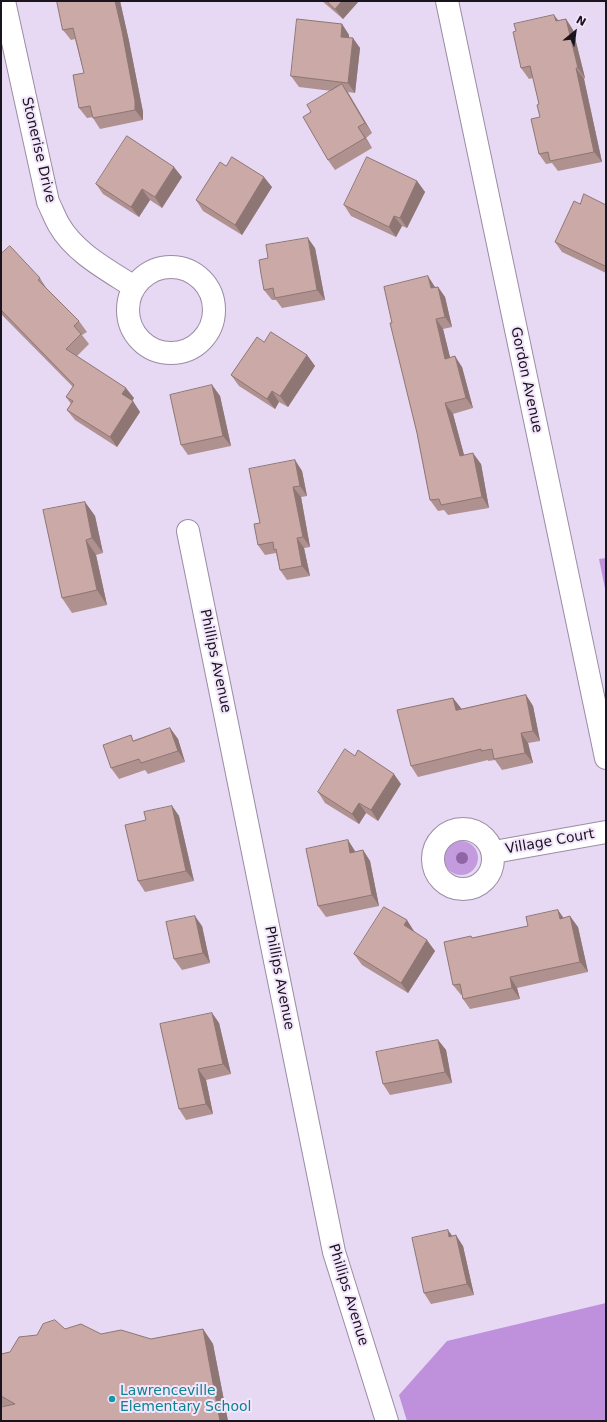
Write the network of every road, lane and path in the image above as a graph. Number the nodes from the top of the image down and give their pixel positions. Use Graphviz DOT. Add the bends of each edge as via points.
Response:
graph roads {
  1 [pos="4,1"];
  2 [pos="447,1"];
  3 [pos="134,287"];
  4 [pos="188,531"];
  5 [pos="606,758"];
  6 [pos="606,832"];
  7 [pos="494,852"];
  8 [pos="387,1421"];
  1 -- 3 [label="street, Stonerise Drive" via="48,202 59,226 75,246"];
  2 -- 5 [label="street, Gordon Avenue"];
  4 -- 8 [label="street, Phillips Avenue" via="334,1252"];
  6 -- 7 [label="street, Village Court"];
}
